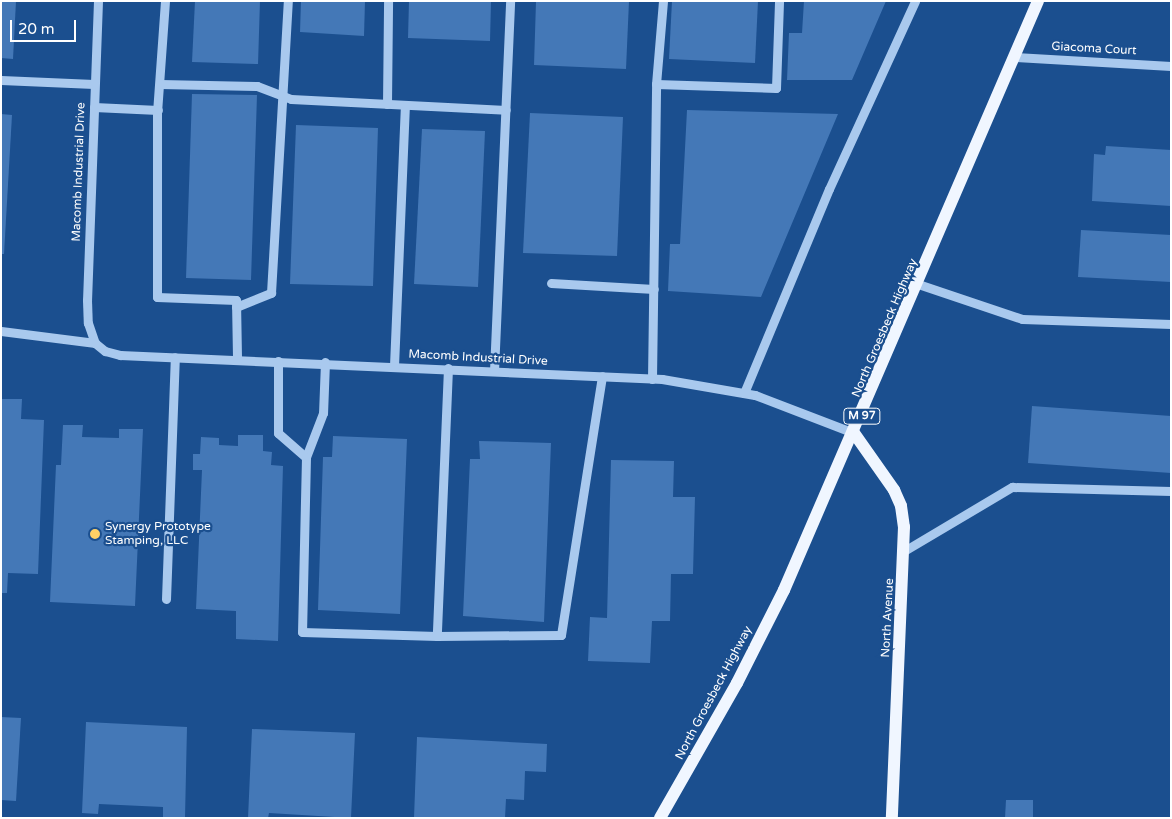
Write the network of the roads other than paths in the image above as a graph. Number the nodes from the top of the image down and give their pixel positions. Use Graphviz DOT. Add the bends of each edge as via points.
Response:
graph roads {
  1 [pos="98,1"];
  2 [pos="165,1"];
  3 [pos="288,1"];
  4 [pos="388,1"];
  5 [pos="510,1"];
  6 [pos="663,1"];
  7 [pos="779,1"];
  8 [pos="915,1"];
  9 [pos="1038,1"];
  10 [pos="1015,57"];
  11 [pos="1171,66"];
  12 [pos="1,80"];
  13 [pos="94,84"];
  14 [pos="160,84"];
  15 [pos="656,84"];
  16 [pos="283,96"];
  17 [pos="387,104"];
  18 [pos="405,105"];
  19 [pos="94,107"];
  20 [pos="158,110"];
  21 [pos="506,110"];
  22 [pos="551,283"];
  23 [pos="918,284"];
  24 [pos="654,289"];
  25 [pos="236,307"];
  26 [pos="1171,324"];
  27 [pos="1,331"];
  28 [pos="95,342"];
  29 [pos="175,357"];
  30 [pos="237,360"];
  31 [pos="278,361"];
  32 [pos="325,362"];
  33 [pos="394,366"];
  34 [pos="448,368"];
  35 [pos="494,371"];
  36 [pos="602,376"];
  37 [pos="652,379"];
  38 [pos="744,393"];
  39 [pos="854,433"];
  40 [pos="306,457"];
  41 [pos="1171,491"];
  42 [pos="904,551"];
  43 [pos="166,599"];
  44 [pos="437,636"];
  45 [pos="660,818"];
  46 [pos="892,818"];
  1 -- 13 [label="street, Macomb Industrial Drive"];
  2 -- 14 [label="street"];
  3 -- 16 [label="street"];
  4 -- 17 [label="street"];
  5 -- 21 [label="street"];
  6 -- 15 [label="street"];
  7 -- 15 [label="street" via="776,88"];
  8 -- 38 [label="street" via="829,189"];
  9 -- 10 [label="main road, North Groesbeck Highway / M 97"];
  10 -- 11 [label="street, Giacoma Court"];
  10 -- 23 [label="main road, North Groesbeck Highway / M 97"];
  12 -- 13 [label="street"];
  13 -- 19 [label="street, Macomb Industrial Drive"];
  14 -- 16 [label="street" via="257,86"];
  14 -- 20 [label="street"];
  15 -- 24 [label="street"];
  16 -- 17 [label="street"];
  16 -- 25 [label="street" via="271,293"];
  17 -- 18 [label="street"];
  18 -- 21 [label="street"];
  18 -- 33 [label="street"];
  19 -- 20 [label="street"];
  19 -- 28 [label="street, Macomb Industrial Drive" via="87,300 88,322"];
  20 -- 25 [label="street" via="157,297 236,300"];
  21 -- 35 [label="street"];
  22 -- 24 [label="street"];
  23 -- 26 [label="street" via="1022,319"];
  23 -- 39 [label="main road, North Groesbeck Highway / M 97"];
  24 -- 37 [label="street"];
  25 -- 30 [label="street"];
  27 -- 28 [label="street, Macomb Industrial Drive"];
  28 -- 29 [label="street, Macomb Industrial Drive" via="105,351 120,355"];
  29 -- 30 [label="street, Macomb Industrial Drive"];
  29 -- 43 [label="street"];
  30 -- 31 [label="street, Macomb Industrial Drive"];
  31 -- 32 [label="street, Macomb Industrial Drive"];
  31 -- 40 [label="street" via="278,434"];
  32 -- 33 [label="street, Macomb Industrial Drive"];
  32 -- 40 [label="street" via="323,413"];
  33 -- 34 [label="street, Macomb Industrial Drive"];
  34 -- 35 [label="street, Macomb Industrial Drive"];
  34 -- 44 [label="street"];
  35 -- 36 [label="street, Macomb Industrial Drive"];
  36 -- 37 [label="street, Macomb Industrial Drive"];
  36 -- 44 [label="street" via="561,635"];
  37 -- 38 [label="street, Macomb Industrial Drive"];
  38 -- 39 [label="street, Macomb Industrial Drive"];
  39 -- 42 [label="main road, North Avenue" via="894,490 901,506"];
  39 -- 45 [label="main road, North Groesbeck Highway / M 97" via="784,590 746,666"];
  40 -- 44 [label="street" via="302,632"];
  41 -- 42 [label="street" via="1012,487"];
  42 -- 46 [label="main road, North Avenue"];
}
